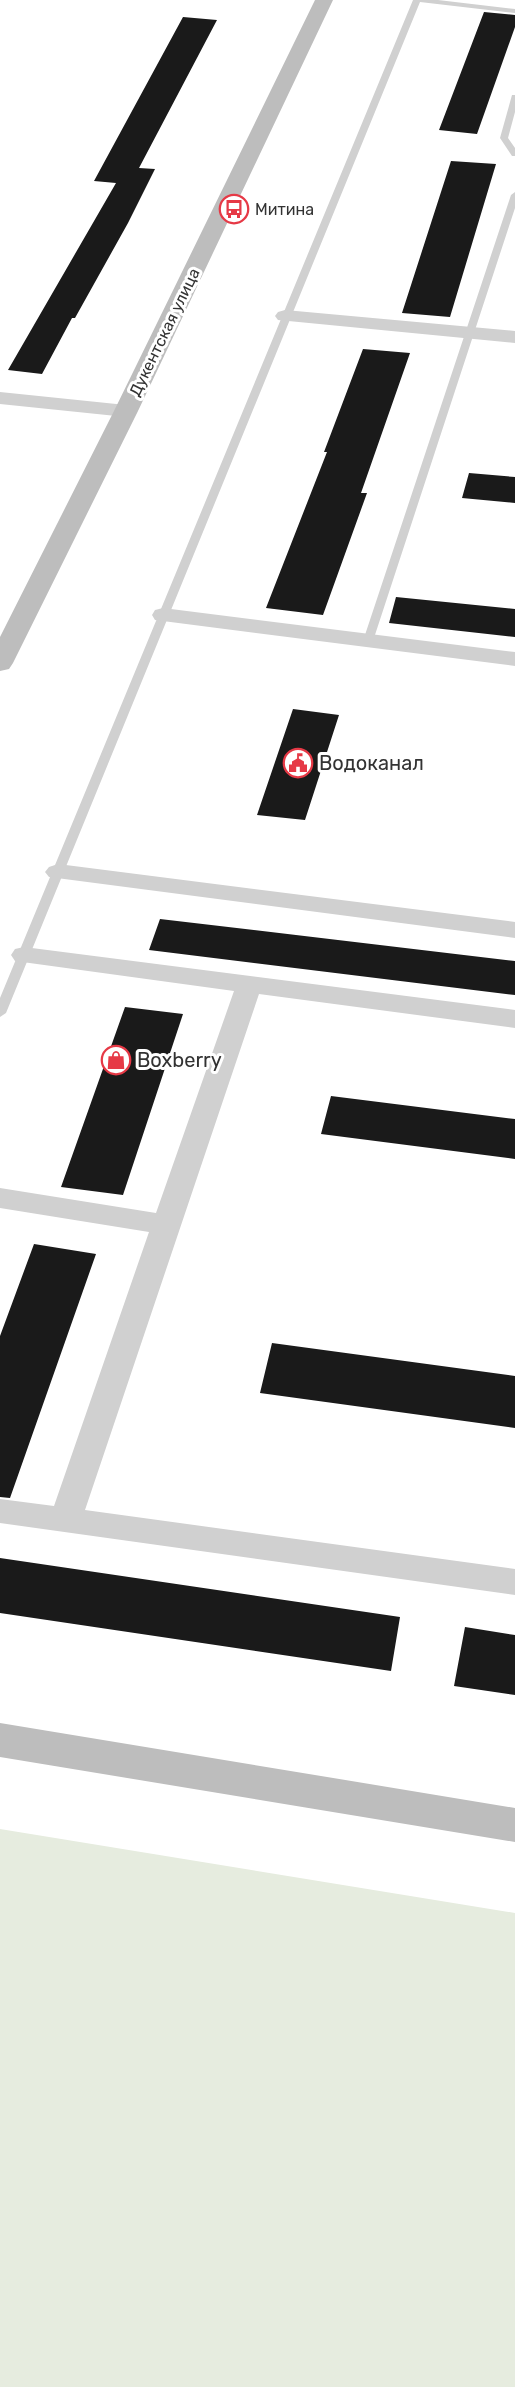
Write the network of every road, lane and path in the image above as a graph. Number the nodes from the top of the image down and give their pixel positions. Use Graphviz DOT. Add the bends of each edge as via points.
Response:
graph roads {
  1 [pos="324,0"];
  2 [pos="417,0"];
  3 [pos="515,11"];
  4 [pos="515,97"];
  5 [pos="515,154"];
  6 [pos="515,195"];
  7 [pos="285,316"];
  8 [pos="470,333"];
  9 [pos="515,337"];
  10 [pos="0,398"];
  11 [pos="126,411"];
  12 [pos="163,615"];
  13 [pos="368,641"];
  14 [pos="515,659"];
  15 [pos="0,663"];
  16 [pos="58,872"];
  17 [pos="515,930"];
  18 [pos="24,955"];
  19 [pos="249,984"];
  20 [pos="0,1013"];
  21 [pos="515,1019"];
  22 [pos="0,1198"];
  23 [pos="167,1225"];
  24 [pos="0,1511"];
  25 [pos="65,1521"];
  26 [pos="515,1582"];
  27 [pos="0,1740"];
  28 [pos="515,1825"];
  1 -- 11 [label="main road, Дукентская улица"];
  2 -- 3 [label="lane"];
  2 -- 7 [label="lane"];
  4 -- 5 [label="lane" via="504,138"];
  6 -- 8 [label="lane"];
  7 -- 8 [label="street"];
  7 -- 12 [label="lane"];
  8 -- 9 [label="street"];
  8 -- 13 [label="lane"];
  10 -- 11 [label="street"];
  11 -- 15 [label="main road, Дукентская улица"];
  12 -- 13 [label="street"];
  12 -- 16 [label="lane"];
  13 -- 14 [label="street"];
  16 -- 17 [label="street"];
  16 -- 18 [label="lane"];
  18 -- 19 [label="street"];
  18 -- 20 [label="lane"];
  19 -- 21 [label="street"];
  19 -- 23 [label="street"];
  22 -- 23 [label="street"];
  23 -- 25 [label="street"];
  24 -- 25 [label="street"];
  25 -- 26 [label="street"];
  27 -- 28 [label="main road"];
}
